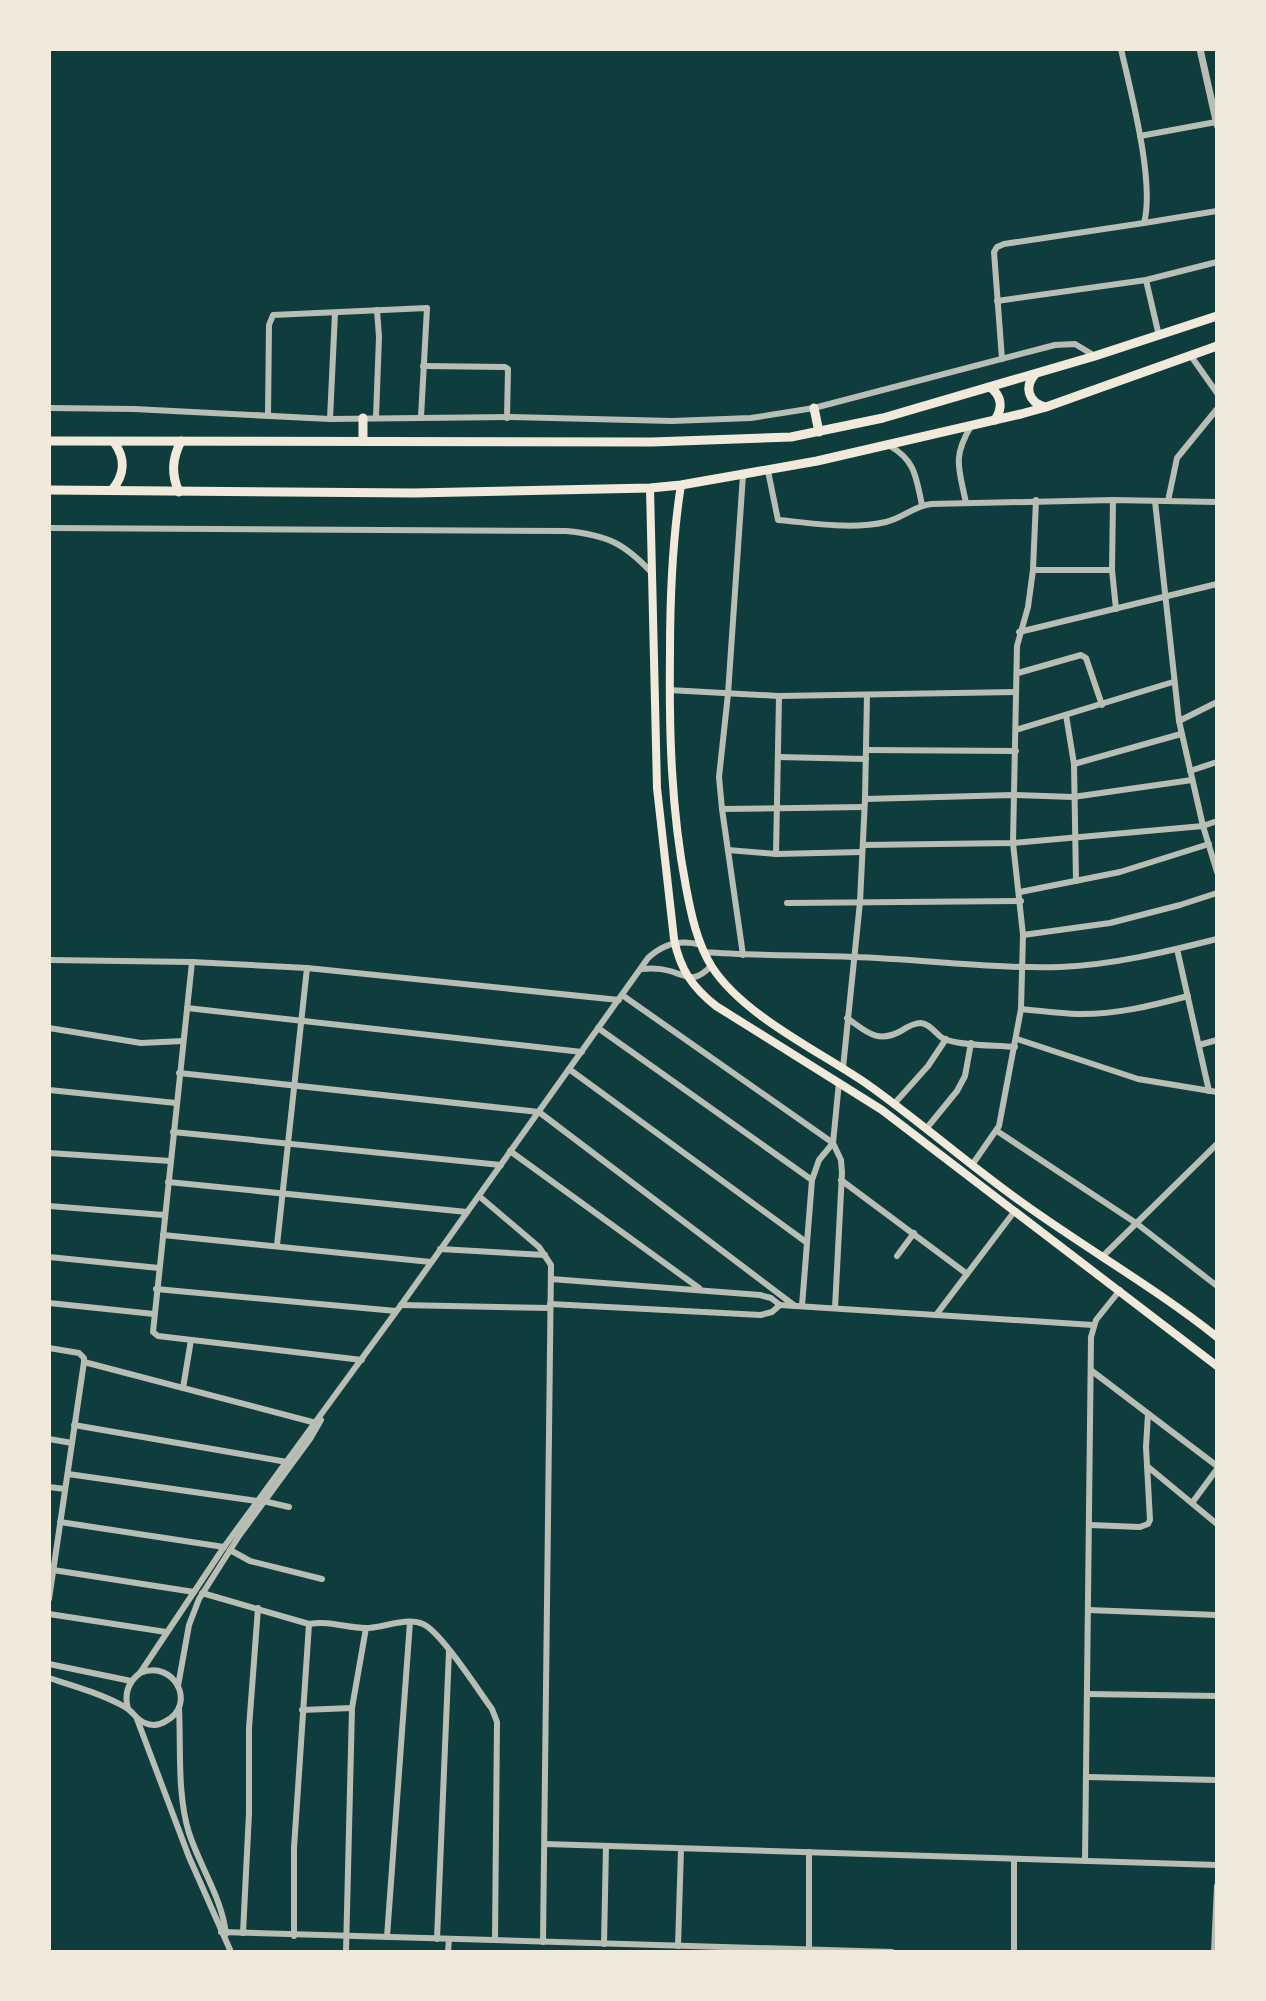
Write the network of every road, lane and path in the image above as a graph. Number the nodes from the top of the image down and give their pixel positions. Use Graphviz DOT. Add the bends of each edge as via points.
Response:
graph roads {
  1 [pos="1121,49"];
  2 [pos="1200,49"];
  3 [pos="1217,124"];
  4 [pos="1140,136"];
  5 [pos="1217,211"];
  6 [pos="1144,223"];
  7 [pos="1217,261"];
  8 [pos="1146,281"];
  9 [pos="997,301"];
  10 [pos="377,310"];
  11 [pos="335,313"];
  12 [pos="1217,316"];
  13 [pos="1159,336"];
  14 [pos="1217,346"];
  15 [pos="1095,356"];
  16 [pos="1191,356"];
  17 [pos="1002,359"];
  18 [pos="423,366"];
  19 [pos="1035,374"];
  20 [pos="990,387"];
  21 [pos="1217,393"];
  22 [pos="1046,407"];
  23 [pos="49,408"];
  24 [pos="814,408"];
  25 [pos="1217,409"];
  26 [pos="268,416"];
  27 [pos="421,417"];
  28 [pos="363,418"];
  29 [pos="376,418"];
  30 [pos="507,418"];
  31 [pos="330,419"];
  32 [pos="995,420"];
  33 [pos="971,426"];
  34 [pos="819,432"];
  35 [pos="49,440"];
  36 [pos="181,441"];
  37 [pos="363,441"];
  38 [pos="114,442"];
  39 [pos="890,446"];
  40 [pos="768,471"];
  41 [pos="743,475"];
  42 [pos="681,485"];
  43 [pos="650,488"];
  44 [pos="49,490"];
  45 [pos="112,490"];
  46 [pos="179,492"];
  47 [pos="1036,500"];
  48 [pos="1113,500"];
  49 [pos="1155,500"];
  50 [pos="1168,501"];
  51 [pos="1217,502"];
  52 [pos="966,503"];
  53 [pos="922,505"];
  54 [pos="49,528"];
  55 [pos="1033,570"];
  56 [pos="1112,570"];
  57 [pos="652,573"];
  58 [pos="1217,584"];
  59 [pos="1165,597"];
  60 [pos="1116,609"];
  61 [pos="1019,632"];
  62 [pos="1018,673"];
  63 [pos="1173,682"];
  64 [pos="669,690"];
  65 [pos="1015,692"];
  66 [pos="728,694"];
  67 [pos="867,695"];
  68 [pos="779,696"];
  69 [pos="1217,702"];
  70 [pos="1102,705"];
  71 [pos="1066,715"];
  72 [pos="1179,721"];
  73 [pos="1016,730"];
  74 [pos="1181,734"];
  75 [pos="866,750"];
  76 [pos="1016,751"];
  77 [pos="778,757"];
  78 [pos="866,759"];
  79 [pos="1217,762"];
  80 [pos="1074,764"];
  81 [pos="1190,771"];
  82 [pos="1192,780"];
  83 [pos="1013,795"];
  84 [pos="1073,797"];
  85 [pos="865,803"];
  86 [pos="777,806"];
  87 [pos="722,809"];
  88 [pos="1217,821"];
  89 [pos="1203,826"];
  90 [pos="1074,839"];
  91 [pos="1013,843"];
  92 [pos="1209,844"];
  93 [pos="863,849"];
  94 [pos="728,850"];
  95 [pos="776,853"];
  96 [pos="1215,861"];
  97 [pos="1217,872"];
  98 [pos="1076,881"];
  99 [pos="1020,892"];
  100 [pos="1217,892"];
  101 [pos="1021,901"];
  102 [pos="860,902"];
  103 [pos="788,903"];
  104 [pos="1023,935"];
  105 [pos="1217,939"];
  106 [pos="675,943"];
  107 [pos="703,948"];
  108 [pos="1177,949"];
  109 [pos="743,955"];
  110 [pos="854,957"];
  111 [pos="49,960"];
  112 [pos="192,962"];
  113 [pos="711,966"];
  114 [pos="1023,967"];
  115 [pos="307,968"];
  116 [pos="641,969"];
  117 [pos="688,978"];
  118 [pos="1188,996"];
  119 [pos="621,997"];
  120 [pos="187,1008"];
  121 [pos="1021,1009"];
  122 [pos="847,1018"];
  123 [pos="300,1020"];
  124 [pos="49,1028"];
  125 [pos="598,1028"];
  126 [pos="946,1039"];
  127 [pos="1217,1040"];
  128 [pos="183,1041"];
  129 [pos="971,1043"];
  130 [pos="1016,1043"];
  131 [pos="1199,1045"];
  132 [pos="582,1052"];
  133 [pos="843,1068"];
  134 [pos="569,1069"];
  135 [pos="179,1073"];
  136 [pos="839,1082"];
  137 [pos="293,1084"];
  138 [pos="49,1090"];
  139 [pos="1213,1091"];
  140 [pos="176,1103"];
  141 [pos="894,1104"];
  142 [pos="539,1112"];
  143 [pos="926,1129"];
  144 [pos="997,1131"];
  145 [pos="173,1132"];
  146 [pos="287,1143"];
  147 [pos="833,1143"];
  148 [pos="1217,1144"];
  149 [pos="510,1151"];
  150 [pos="49,1153"];
  151 [pos="170,1161"];
  152 [pos="501,1165"];
  153 [pos="972,1165"];
  154 [pos="812,1180"];
  155 [pos="841,1180"];
  156 [pos="168,1182"];
  157 [pos="281,1193"];
  158 [pos="479,1196"];
  159 [pos="49,1206"];
  160 [pos="467,1212"];
  161 [pos="1014,1212"];
  162 [pos="164,1216"];
  163 [pos="1136,1223"];
  164 [pos="914,1233"];
  165 [pos="163,1234"];
  166 [pos="806,1242"];
  167 [pos="277,1245"];
  168 [pos="440,1249"];
  169 [pos="545,1255"];
  170 [pos="897,1256"];
  171 [pos="1102,1256"];
  172 [pos="49,1257"];
  173 [pos="431,1262"];
  174 [pos="159,1268"];
  175 [pos="967,1274"];
  176 [pos="551,1279"];
  177 [pos="1217,1286"];
  178 [pos="156,1289"];
  179 [pos="701,1289"];
  180 [pos="1120,1290"];
  181 [pos="49,1303"];
  182 [pos="780,1305"];
  183 [pos="550,1306"];
  184 [pos="799,1306"];
  185 [pos="399,1308"];
  186 [pos="835,1308"];
  187 [pos="153,1314"];
  188 [pos="936,1315"];
  189 [pos="1093,1325"];
  190 [pos="1217,1337"];
  191 [pos="191,1340"];
  192 [pos="49,1348"];
  193 [pos="362,1360"];
  194 [pos="84,1362"];
  195 [pos="1217,1366"];
  196 [pos="1092,1371"];
  197 [pos="183,1388"];
  198 [pos="1148,1414"];
  199 [pos="317,1424"];
  200 [pos="74,1425"];
  201 [pos="49,1439"];
  202 [pos="72,1443"];
  203 [pos="289,1462"];
  204 [pos="1147,1466"];
  205 [pos="1216,1471"];
  206 [pos="68,1474"];
  207 [pos="49,1487"];
  208 [pos="65,1489"];
  209 [pos="260,1501"];
  210 [pos="1192,1503"];
  211 [pos="289,1507"];
  212 [pos="60,1522"];
  213 [pos="1217,1524"];
  214 [pos="1090,1525"];
  215 [pos="49,1536"];
  216 [pos="58,1537"];
  217 [pos="227,1548"];
  218 [pos="53,1570"];
  219 [pos="322,1579"];
  220 [pos="50,1582"];
  221 [pos="194,1592"];
  222 [pos="202,1592"];
  223 [pos="49,1599"];
  224 [pos="258,1608"];
  225 [pos="1088,1610"];
  226 [pos="49,1614"];
  227 [pos="1217,1615"];
  228 [pos="410,1622"];
  229 [pos="309,1624"];
  230 [pos="366,1628"];
  231 [pos="166,1632"];
  232 [pos="449,1651"];
  233 [pos="49,1664"];
  234 [pos="140,1674"];
  235 [pos="49,1678"];
  236 [pos="131,1681"];
  237 [pos="178,1686"];
  238 [pos="1087,1694"];
  239 [pos="1217,1696"];
  240 [pos="179,1707"];
  241 [pos="352,1707"];
  242 [pos="128,1709"];
  243 [pos="302,1710"];
  244 [pos="137,1719"];
  245 [pos="1087,1777"];
  246 [pos="1217,1780"];
  247 [pos="545,1844"];
  248 [pos="606,1846"];
  249 [pos="681,1849"];
  250 [pos="809,1852"];
  251 [pos="1014,1859"];
  252 [pos="1086,1861"];
  253 [pos="1217,1865"];
  254 [pos="1217,1886"];
  255 [pos="223,1932"];
  256 [pos="243,1933"];
  257 [pos="294,1936"];
  258 [pos="347,1936"];
  259 [pos="387,1937"];
  260 [pos="437,1938"];
  261 [pos="449,1939"];
  262 [pos="495,1940"];
  263 [pos="543,1942"];
  264 [pos="566,1942"];
  265 [pos="604,1944"];
  266 [pos="678,1946"];
  267 [pos="650,1948"];
  268 [pos="720,1949"];
  269 [pos="809,1949"];
  270 [pos="797,1950"];
  271 [pos="231,1952"];
  272 [pos="346,1952"];
  273 [pos="448,1952"];
  274 [pos="570,1952"];
  275 [pos="892,1952"];
  276 [pos="1014,1952"];
  277 [pos="1214,1952"];
  1 -- 4 [label="street"];
  2 -- 3 [label="street"];
  3 -- 4 [label="street"];
  4 -- 6 [label="street" via="1147,207"];
  5 -- 6 [label="street"];
  6 -- 9 [label="street" via="997,247"];
  7 -- 8 [label="street"];
  8 -- 9 [label="street"];
  8 -- 13 [label="street"];
  9 -- 17 [label="street"];
  10 -- 11 [label="street"];
  10 -- 18 [label="street" via="427,309"];
  10 -- 29 [label="street"];
  11 -- 26 [label="street" via="273,315 269,325"];
  11 -- 31 [label="street"];
  12 -- 13 [label="main road"];
  13 -- 15 [label="main road"];
  14 -- 16 [label="main road"];
  15 -- 17 [label="street" via="1075,344"];
  15 -- 19 [label="main road"];
  16 -- 21 [label="street"];
  16 -- 22 [label="main road"];
  17 -- 24 [label="street"];
  18 -- 27 [label="street"];
  18 -- 30 [label="street" via="505,366 509,377"];
  19 -- 20 [label="main road"];
  19 -- 22 [label="main road" via="1029,391 1034,402"];
  20 -- 32 [label="main road" via="1001,402"];
  20 -- 34 [label="main road"];
  22 -- 32 [label="main road"];
  23 -- 26 [label="street"];
  24 -- 30 [label="street" via="751,418 672,421"];
  24 -- 34 [label="main road"];
  25 -- 50 [label="street" via="1177,458"];
  26 -- 31 [label="street"];
  27 -- 29 [label="street"];
  27 -- 30 [label="street"];
  28 -- 29 [label="street"];
  28 -- 31 [label="street"];
  28 -- 37 [label="main road"];
  32 -- 33 [label="main road"];
  33 -- 39 [label="main road"];
  33 -- 52 [label="street" via="957,460"];
  34 -- 37 [label="main road" via="652,442"];
  35 -- 38 [label="main road"];
  36 -- 37 [label="main road"];
  36 -- 38 [label="main road"];
  36 -- 46 [label="main road" via="173,461"];
  38 -- 45 [label="main road" via="123,461"];
  39 -- 40 [label="main road"];
  39 -- 53 [label="street" via="914,469"];
  40 -- 41 [label="main road"];
  40 -- 53 [label="street" via="778,520 866,526 905,516"];
  41 -- 42 [label="main road"];
  41 -- 66 [label="street"];
  42 -- 43 [label="main road"];
  42 -- 64 [label="main road" via="671,576"];
  43 -- 46 [label="main road"];
  43 -- 57 [label="main road"];
  44 -- 45 [label="main road"];
  45 -- 46 [label="main road"];
  47 -- 48 [label="street"];
  47 -- 52 [label="street"];
  47 -- 55 [label="street"];
  48 -- 49 [label="street"];
  48 -- 56 [label="street"];
  49 -- 50 [label="street"];
  49 -- 59 [label="street"];
  50 -- 51 [label="street"];
  52 -- 53 [label="street"];
  54 -- 57 [label="street" via="566,531 612,540"];
  55 -- 56 [label="street"];
  55 -- 61 [label="street"];
  56 -- 60 [label="street"];
  57 -- 106 [label="main road" via="657,788"];
  58 -- 59 [label="street"];
  59 -- 60 [label="street"];
  59 -- 63 [label="street"];
  60 -- 61 [label="street"];
  61 -- 62 [label="street"];
  62 -- 65 [label="street"];
  62 -- 70 [label="street" via="1081,655"];
  63 -- 70 [label="street"];
  63 -- 72 [label="street"];
  64 -- 66 [label="street"];
  64 -- 107 [label="main road" via="680,849"];
  65 -- 67 [label="street"];
  65 -- 73 [label="street"];
  66 -- 68 [label="street"];
  66 -- 87 [label="street" via="719,777"];
  67 -- 68 [label="street"];
  67 -- 75 [label="street"];
  68 -- 77 [label="street"];
  69 -- 72 [label="street"];
  70 -- 71 [label="street"];
  71 -- 73 [label="street"];
  71 -- 80 [label="street"];
  72 -- 74 [label="street"];
  73 -- 76 [label="street"];
  74 -- 80 [label="street"];
  74 -- 81 [label="street"];
  75 -- 76 [label="street"];
  75 -- 78 [label="street"];
  76 -- 83 [label="street"];
  77 -- 78 [label="street"];
  77 -- 86 [label="street"];
  78 -- 85 [label="street"];
  79 -- 81 [label="street"];
  80 -- 84 [label="street"];
  81 -- 82 [label="street"];
  82 -- 84 [label="street"];
  82 -- 89 [label="street"];
  83 -- 84 [label="street"];
  83 -- 85 [label="street"];
  83 -- 91 [label="street"];
  84 -- 90 [label="street"];
  85 -- 86 [label="street"];
  85 -- 93 [label="street"];
  86 -- 87 [label="street"];
  86 -- 95 [label="street"];
  87 -- 94 [label="street"];
  88 -- 89 [label="street"];
  89 -- 90 [label="street"];
  89 -- 92 [label="street"];
  90 -- 91 [label="street"];
  90 -- 98 [label="street"];
  91 -- 93 [label="street"];
  91 -- 99 [label="street"];
  92 -- 96 [label="street"];
  92 -- 98 [label="street"];
  93 -- 95 [label="street"];
  93 -- 102 [label="street"];
  94 -- 95 [label="street"];
  94 -- 109 [label="street"];
  96 -- 97 [label="street"];
  98 -- 99 [label="street"];
  99 -- 101 [label="street"];
  100 -- 104 [label="street" via="1110,923"];
  101 -- 102 [label="street"];
  101 -- 104 [label="street"];
  102 -- 103 [label="street"];
  102 -- 110 [label="street"];
  104 -- 114 [label="street"];
  105 -- 108 [label="street"];
  106 -- 107 [label="street"];
  106 -- 116 [label="street" via="657,950"];
  106 -- 117 [label="main road"];
  107 -- 109 [label="street"];
  107 -- 113 [label="main road"];
  108 -- 114 [label="street" via="1094,964"];
  108 -- 118 [label="street"];
  109 -- 110 [label="street"];
  110 -- 114 [label="street"];
  110 -- 122 [label="street"];
  111 -- 112 [label="street"];
  112 -- 115 [label="street"];
  112 -- 120 [label="street"];
  113 -- 117 [label="street"];
  113 -- 133 [label="main road" via="765,1017"];
  114 -- 121 [label="street"];
  115 -- 119 [label="street"];
  115 -- 123 [label="street"];
  116 -- 117 [label="street" via="660,968"];
  116 -- 119 [label="street"];
  117 -- 136 [label="main road" via="716,1006"];
  118 -- 121 [label="street" via="1113,1012"];
  118 -- 131 [label="street"];
  119 -- 125 [label="street"];
  119 -- 147 [label="street"];
  120 -- 123 [label="street"];
  120 -- 128 [label="street"];
  121 -- 130 [label="street"];
  122 -- 126 [label="street" via="881,1038 920,1023"];
  122 -- 133 [label="street"];
  123 -- 132 [label="street"];
  123 -- 137 [label="street"];
  124 -- 128 [label="street" via="141,1043"];
  125 -- 132 [label="street"];
  125 -- 154 [label="street"];
  126 -- 129 [label="street"];
  126 -- 141 [label="street"];
  127 -- 131 [label="street"];
  128 -- 135 [label="street"];
  129 -- 130 [label="street"];
  129 -- 143 [label="street" via="965,1076"];
  130 -- 139 [label="street" via="1138,1079"];
  130 -- 144 [label="street"];
  131 -- 139 [label="street"];
  132 -- 134 [label="street"];
  133 -- 141 [label="main road"];
  134 -- 142 [label="street"];
  134 -- 166 [label="street"];
  135 -- 137 [label="street"];
  135 -- 140 [label="street"];
  136 -- 147 [label="street"];
  136 -- 161 [label="main road"];
  137 -- 142 [label="street"];
  137 -- 146 [label="street"];
  138 -- 140 [label="street"];
  140 -- 145 [label="street"];
  141 -- 143 [label="main road"];
  142 -- 149 [label="street"];
  142 -- 184 [label="street"];
  143 -- 153 [label="main road"];
  144 -- 153 [label="street"];
  144 -- 163 [label="street"];
  145 -- 146 [label="street"];
  145 -- 151 [label="street"];
  146 -- 152 [label="street"];
  146 -- 157 [label="street"];
  147 -- 154 [label="street" via="819,1160"];
  147 -- 155 [label="street" via="841,1160"];
  148 -- 163 [label="street"];
  149 -- 152 [label="street"];
  149 -- 179 [label="street"];
  150 -- 151 [label="street"];
  151 -- 156 [label="street"];
  152 -- 158 [label="street"];
  153 -- 171 [label="main road"];
  154 -- 166 [label="street"];
  155 -- 164 [label="street"];
  155 -- 186 [label="street"];
  156 -- 157 [label="street"];
  156 -- 162 [label="street"];
  157 -- 160 [label="street"];
  157 -- 167 [label="street"];
  158 -- 160 [label="street"];
  158 -- 169 [label="street"];
  159 -- 162 [label="street"];
  160 -- 168 [label="street"];
  161 -- 175 [label="street"];
  161 -- 180 [label="main road"];
  162 -- 165 [label="street"];
  163 -- 171 [label="street"];
  163 -- 177 [label="street"];
  164 -- 170 [label="street"];
  164 -- 175 [label="street"];
  165 -- 167 [label="street"];
  165 -- 174 [label="street"];
  166 -- 184 [label="street"];
  167 -- 173 [label="street"];
  168 -- 169 [label="street"];
  168 -- 173 [label="street"];
  169 -- 176 [label="street"];
  171 -- 190 [label="main road"];
  172 -- 174 [label="street"];
  173 -- 185 [label="street"];
  174 -- 178 [label="street"];
  175 -- 188 [label="street"];
  176 -- 179 [label="street"];
  176 -- 183 [label="street"];
  178 -- 185 [label="street"];
  178 -- 187 [label="street"];
  179 -- 182 [label="street" via="766,1296"];
  180 -- 189 [label="street"];
  180 -- 195 [label="main road"];
  181 -- 187 [label="street"];
  182 -- 183 [label="street" via="761,1315"];
  182 -- 184 [label="street"];
  183 -- 185 [label="street"];
  183 -- 247 [label="street"];
  184 -- 186 [label="street"];
  185 -- 193 [label="street"];
  186 -- 188 [label="street"];
  187 -- 191 [label="street" via="154,1334"];
  188 -- 189 [label="street"];
  189 -- 196 [label="street"];
  191 -- 193 [label="street"];
  191 -- 197 [label="street"];
  192 -- 194 [label="street" via="79,1353"];
  193 -- 199 [label="street"];
  194 -- 197 [label="street"];
  194 -- 200 [label="street"];
  196 -- 198 [label="street"];
  196 -- 214 [label="street"];
  197 -- 199 [label="street"];
  198 -- 204 [label="street"];
  198 -- 205 [label="street"];
  199 -- 203 [label="street"];
  200 -- 202 [label="street"];
  200 -- 203 [label="street"];
  201 -- 202 [label="street"];
  202 -- 206 [label="street"];
  203 -- 209 [label="street"];
  204 -- 210 [label="street"];
  204 -- 214 [label="street" via="1148,1524"];
  205 -- 210 [label="street"];
  206 -- 208 [label="street"];
  206 -- 209 [label="street"];
  207 -- 208 [label="street"];
  208 -- 212 [label="street"];
  209 -- 211 [label="street"];
  209 -- 217 [label="street"];
  210 -- 213 [label="street"];
  212 -- 216 [label="street"];
  212 -- 217 [label="street"];
  214 -- 225 [label="street"];
  215 -- 216 [label="street"];
  216 -- 218 [label="street"];
  217 -- 219 [label="street" via="250,1561"];
  217 -- 221 [label="street"];
  217 -- 222 [label="street"];
  218 -- 220 [label="street"];
  218 -- 221 [label="street"];
  220 -- 223 [label="street"];
  221 -- 231 [label="street"];
  222 -- 224 [label="street"];
  222 -- 237 [label="street" via="192,1613"];
  224 -- 229 [label="street"];
  224 -- 256 [label="street"];
  225 -- 227 [label="street"];
  225 -- 238 [label="street"];
  226 -- 231 [label="street"];
  228 -- 230 [label="street"];
  228 -- 232 [label="street" via="424,1624"];
  228 -- 259 [label="street"];
  229 -- 230 [label="street" via="324,1621"];
  229 -- 243 [label="street"];
  230 -- 241 [label="street"];
  231 -- 234 [label="street"];
  232 -- 260 [label="street"];
  232 -- 262 [label="street" via="497,1722"];
  233 -- 236 [label="street"];
  234 -- 236 [label="street"];
  234 -- 237 [label="street" via="165,1672"];
  235 -- 242 [label="street"];
  236 -- 242 [label="street"];
  237 -- 240 [label="street"];
  238 -- 239 [label="street"];
  238 -- 245 [label="street"];
  240 -- 244 [label="street" via="171,1718 158,1724"];
  240 -- 255 [label="street" via="188,1829 219,1905"];
  241 -- 243 [label="street"];
  241 -- 258 [label="street"];
  242 -- 244 [label="street"];
  243 -- 257 [label="street"];
  244 -- 255 [label="street"];
  245 -- 246 [label="street"];
  245 -- 252 [label="street"];
  247 -- 248 [label="street"];
  247 -- 263 [label="street"];
  248 -- 249 [label="street"];
  248 -- 265 [label="street"];
  249 -- 250 [label="street"];
  249 -- 266 [label="street"];
  250 -- 251 [label="street"];
  250 -- 269 [label="street"];
  251 -- 252 [label="street"];
  251 -- 276 [label="street"];
  252 -- 253 [label="street"];
  254 -- 277 [label="street"];
  255 -- 256 [label="street"];
  255 -- 271 [label="street"];
  256 -- 257 [label="street"];
  257 -- 258 [label="street"];
  258 -- 259 [label="street"];
  258 -- 272 [label="street"];
  259 -- 260 [label="street"];
  260 -- 261 [label="street"];
  261 -- 262 [label="street"];
  261 -- 273 [label="street"];
  262 -- 263 [label="street"];
  263 -- 264 [label="street"];
  264 -- 265 [label="street"];
  264 -- 274 [label="street"];
  265 -- 267 [label="street"];
  266 -- 267 [label="street"];
  266 -- 268 [label="street"];
  268 -- 270 [label="street"];
  269 -- 270 [label="street"];
  269 -- 275 [label="street"];
}
